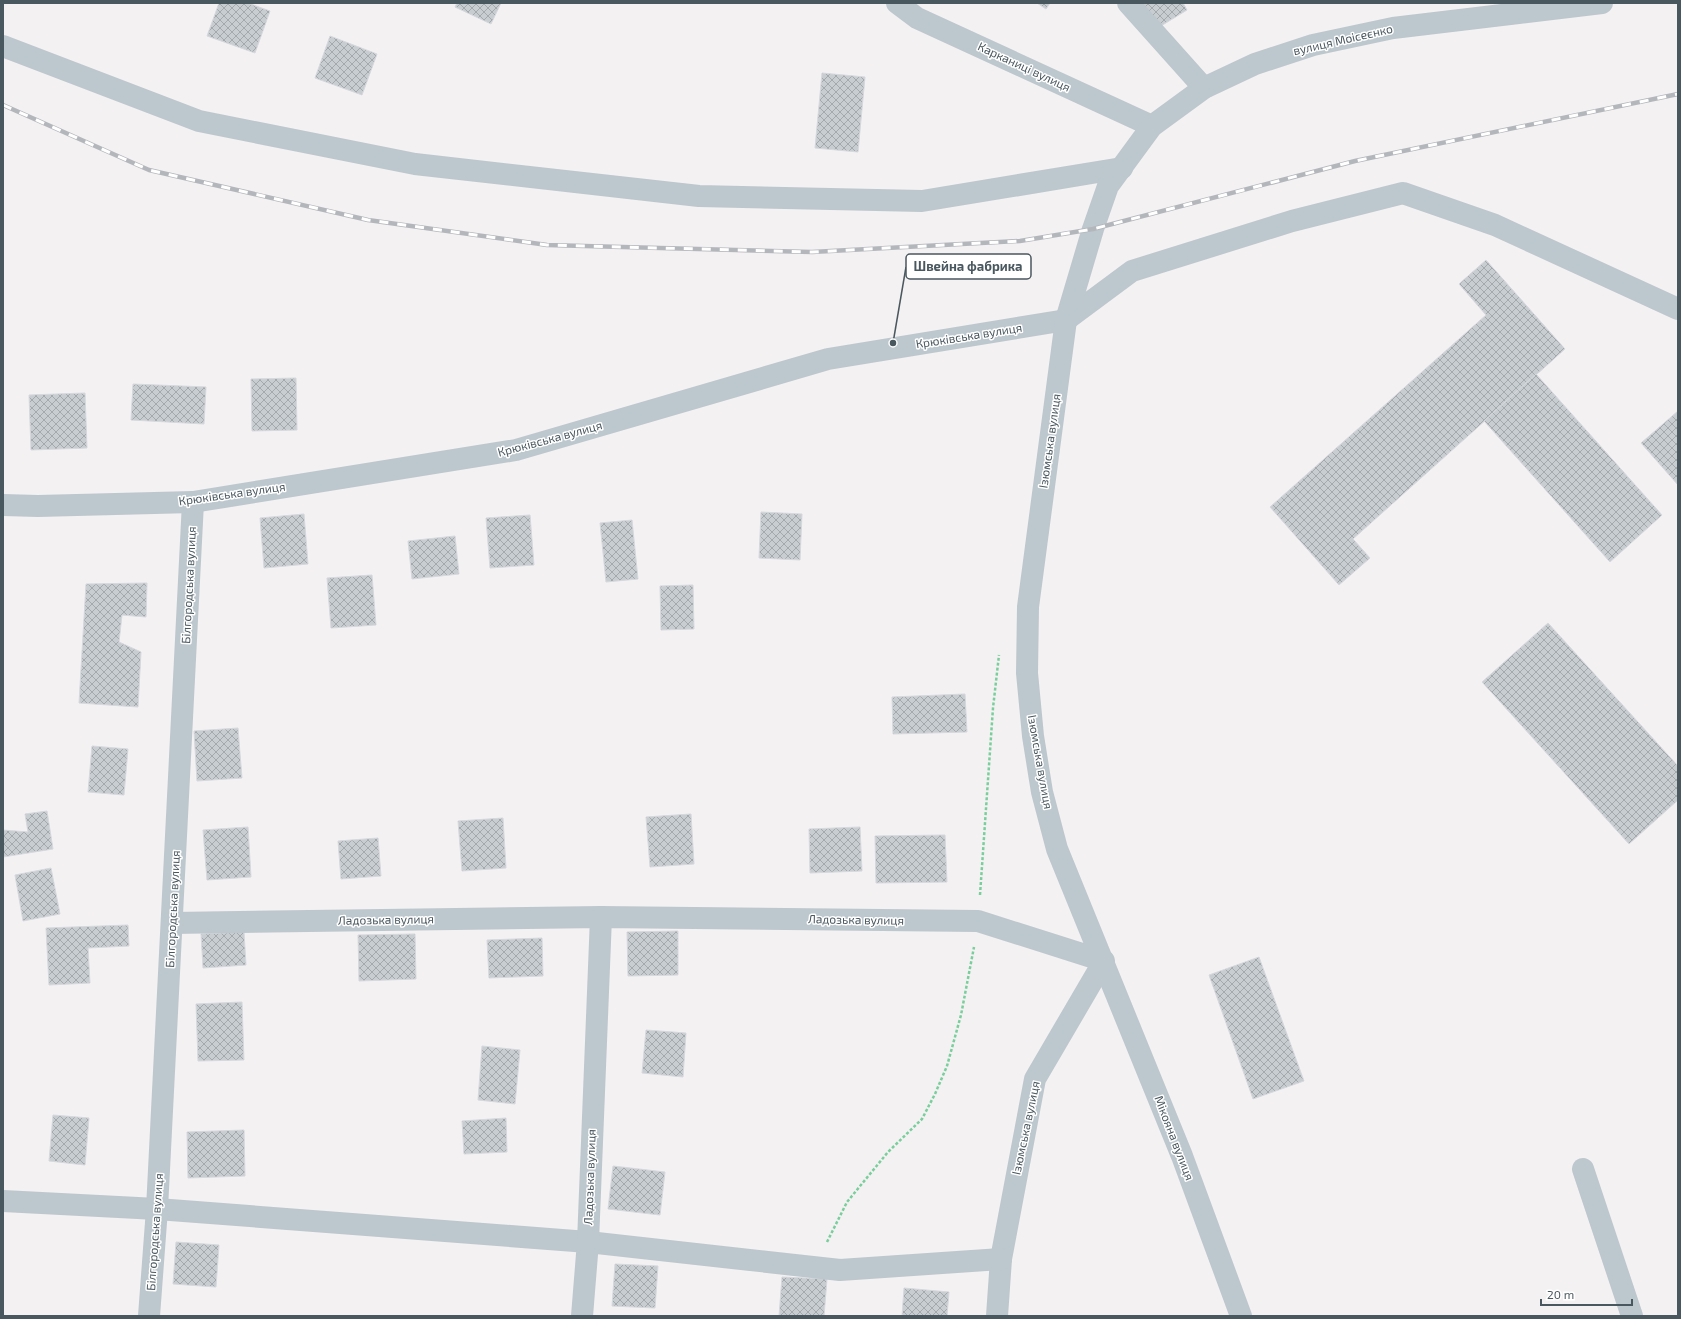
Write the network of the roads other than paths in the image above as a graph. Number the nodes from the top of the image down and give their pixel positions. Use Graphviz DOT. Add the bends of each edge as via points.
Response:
graph roads {
  1 [pos="898,3"];
  2 [pos="1128,3"];
  3 [pos="1602,3"];
  4 [pos="3,46"];
  5 [pos="1204,88"];
  6 [pos="1152,126"];
  7 [pos="1122,168"];
  8 [pos="1108,186"];
  9 [pos="1678,309"];
  10 [pos="1066,320"];
  11 [pos="193,502"];
  12 [pos="3,505"];
  13 [pos="601,917"];
  14 [pos="172,923"];
  15 [pos="1104,961"];
  16 [pos="1583,1169"];
  17 [pos="3,1201"];
  18 [pos="157,1209"];
  19 [pos="588,1242"];
  20 [pos="1001,1259"];
  21 [pos="149,1316"];
  22 [pos="582,1316"];
  23 [pos="997,1316"];
  24 [pos="1241,1316"];
  25 [pos="1632,1316"];
  1 -- 6 [label="street, Карканиці вулиця" via="917,18"];
  2 -- 5 [label="street"];
  3 -- 5 [label="street, вулиця Моісеєнко" via="1393,28 1313,45 1255,64"];
  4 -- 7 [label="street" via="199,121 415,164 691,195 922,201"];
  5 -- 6 [label="street, вулиця Моісеєнко"];
  6 -- 7 [label="street, вулиця Моісеєнко"];
  7 -- 8 [label="street, вулиця Моісеєнко"];
  8 -- 10 [label="street, Ізюмська вулиця"];
  9 -- 10 [label="street" via="1495,225 1403,193 1292,221 1132,271"];
  10 -- 11 [label="street, Крюківська вулиця" via="828,359 516,450"];
  10 -- 15 [label="street, Ізюмська вулиця" via="1028,607 1027,673 1041,785 1057,849"];
  11 -- 12 [label="street, Крюківська вулиця"];
  11 -- 14 [label="street, Білгородська вулиця"];
  13 -- 14 [label="street, Ладозька вулиця"];
  13 -- 15 [label="street, Ладозька вулиця" via="978,921"];
  13 -- 19 [label="street, Ладозька вулиця"];
  14 -- 18 [label="street, Білгородська вулиця"];
  15 -- 20 [label="street, Ізюмська вулиця" via="1035,1079"];
  15 -- 24 [label="street, Мікояна вулиця" via="1182,1156"];
  16 -- 25 [label="street"];
  17 -- 18 [label="street"];
  18 -- 19 [label="street"];
  18 -- 21 [label="street, Білгородська вулиця"];
  19 -- 20 [label="street" via="840,1270"];
  19 -- 22 [label="street, Ладозька вулиця"];
  20 -- 23 [label="street, Ізюмська вулиця"];
}
